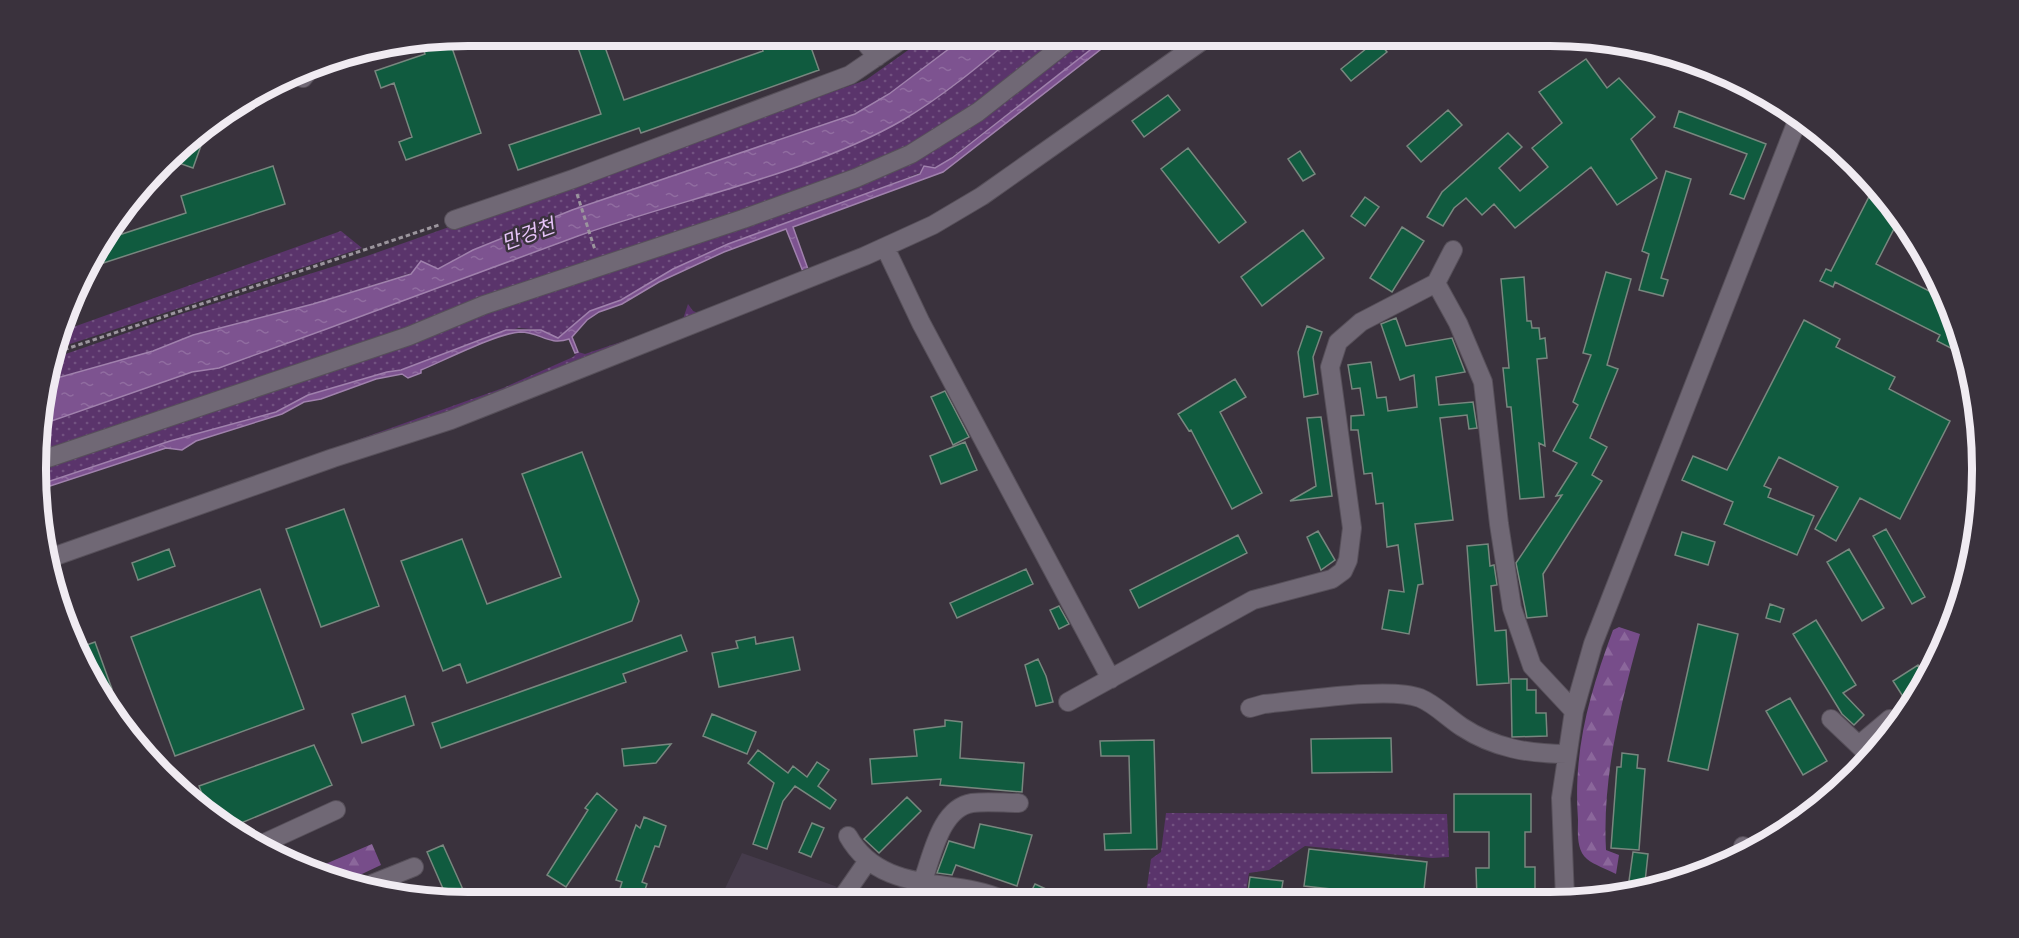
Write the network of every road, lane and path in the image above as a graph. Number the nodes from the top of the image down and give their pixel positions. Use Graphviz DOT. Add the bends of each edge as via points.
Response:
graph roads {
  1 [pos="868,46"];
  2 [pos="893,46"];
  3 [pos="1061,46"];
  4 [pos="1195,46"];
  5 [pos="877,57"];
  6 [pos="1795,125"];
  7 [pos="582,211"];
  8 [pos="454,220"];
  9 [pos="885,247"];
  10 [pos="1453,250"];
  11 [pos="601,266"];
  12 [pos="1436,283"];
  13 [pos="64,350"];
  14 [pos="46,459"];
  15 [pos="56,556"];
  16 [pos="1111,679"];
  17 [pos="1068,702"];
  18 [pos="1250,708"];
  19 [pos="1574,711"];
  20 [pos="1831,719"];
  21 [pos="1890,719"];
  22 [pos="1864,750"];
  23 [pos="1567,754"];
  24 [pos="1019,803"];
  25 [pos="336,810"];
  26 [pos="848,836"];
  27 [pos="269,841"];
  28 [pos="867,862"];
  29 [pos="414,867"];
  30 [pos="380,881"];
  31 [pos="922,883"];
  32 [pos="1565,891"];
  33 [pos="846,892"];
  34 [pos="983,892"];
  1 -- 5 [label="street"];
  2 -- 5 [label="street"];
  3 -- 11 [label="street" via="978,112 911,154 788,203"];
  4 -- 9 [label="street" via="982,196"];
  5 -- 8 [label="street" via="850,75"];
  6 -- 19 [label="street" via="1593,644"];
  7 -- 11 [label="path"];
  8 -- 13 [label="path"];
  9 -- 15 [label="street" via="451,420"];
  9 -- 16 [label="street" via="921,323"];
  10 -- 12 [label="street"];
  11 -- 14 [label="street" via="484,305 409,336"];
  12 -- 16 [label="street" via="1361,322 1338,342 1330,367 1352,528 1343,571 1332,579 1253,600"];
  12 -- 19 [label="street" via="1484,382 1512,608 1532,666"];
  16 -- 17 [label="street"];
  18 -- 23 [label="street" via="1395,693 1420,698 1496,746"];
  19 -- 23 [label="street"];
  20 -- 22 [label="street"];
  21 -- 22 [label="street"];
  23 -- 32 [label="street" via="1561,798"];
  24 -- 31 [label="street" via="970,803 956,811 943,826"];
  25 -- 27 [label="street"];
  26 -- 28 [label="street"];
  28 -- 31 [label="street"];
  28 -- 33 [label="street"];
  29 -- 30 [label="street"];
  31 -- 34 [label="street"];
}
